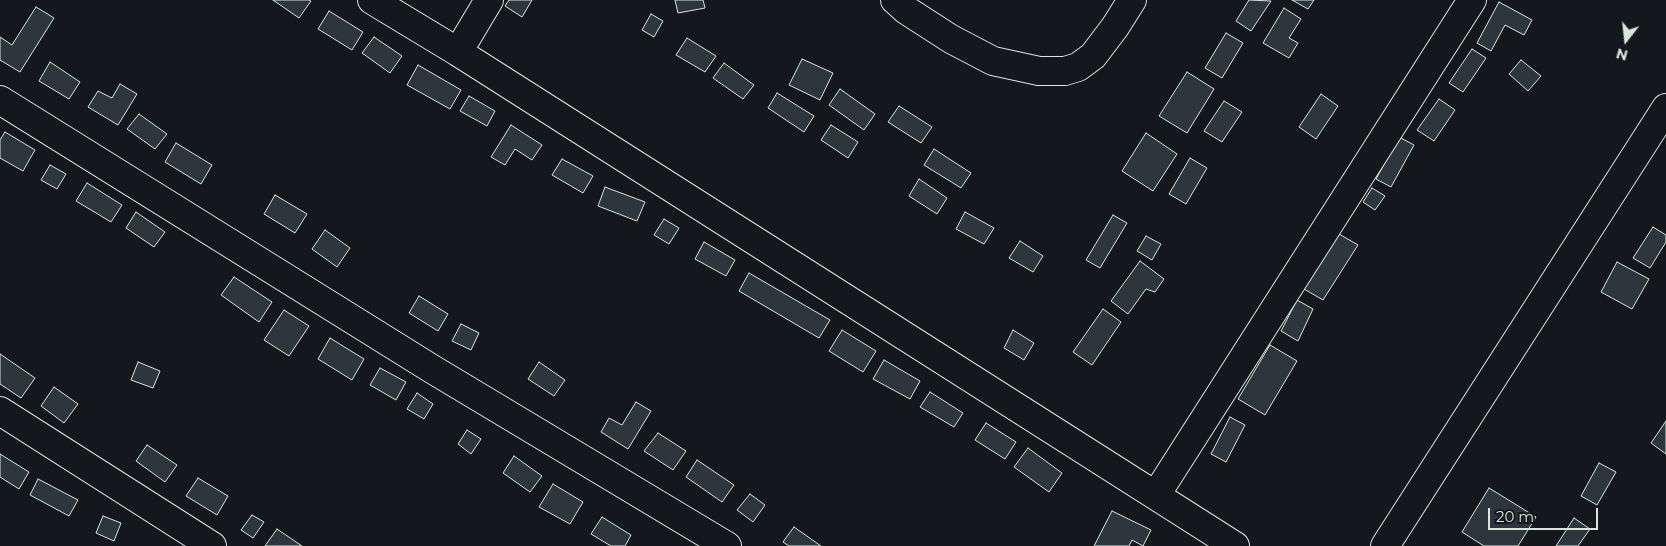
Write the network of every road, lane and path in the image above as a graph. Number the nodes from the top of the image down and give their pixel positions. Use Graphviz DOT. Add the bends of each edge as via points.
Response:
graph roads {
  1 [pos="372,0"];
  2 [pos="489,0"];
  3 [pos="895,0"];
  4 [pos="1132,0"];
  5 [pos="1472,0"];
  6 [pos="458,52"];
  7 [pos="0,100"];
  8 [pos="1666,108"];
  9 [pos="0,411"];
  10 [pos="1156,495"];
  11 [pos="212,546"];
  12 [pos="727,546"];
  13 [pos="1235,546"];
  14 [pos="1385,546"];
  1 -- 6 [label="street"];
  2 -- 6 [label="street"];
  3 -- 4 [label="street" via="951,39 994,61 1039,70 1065,71 1078,67 1093,56"];
  5 -- 10 [label="street"];
  6 -- 10 [label="street"];
  7 -- 12 [label="street" via="432,369"];
  8 -- 14 [label="street"];
  9 -- 11 [label="street"];
  10 -- 13 [label="street"];
}
